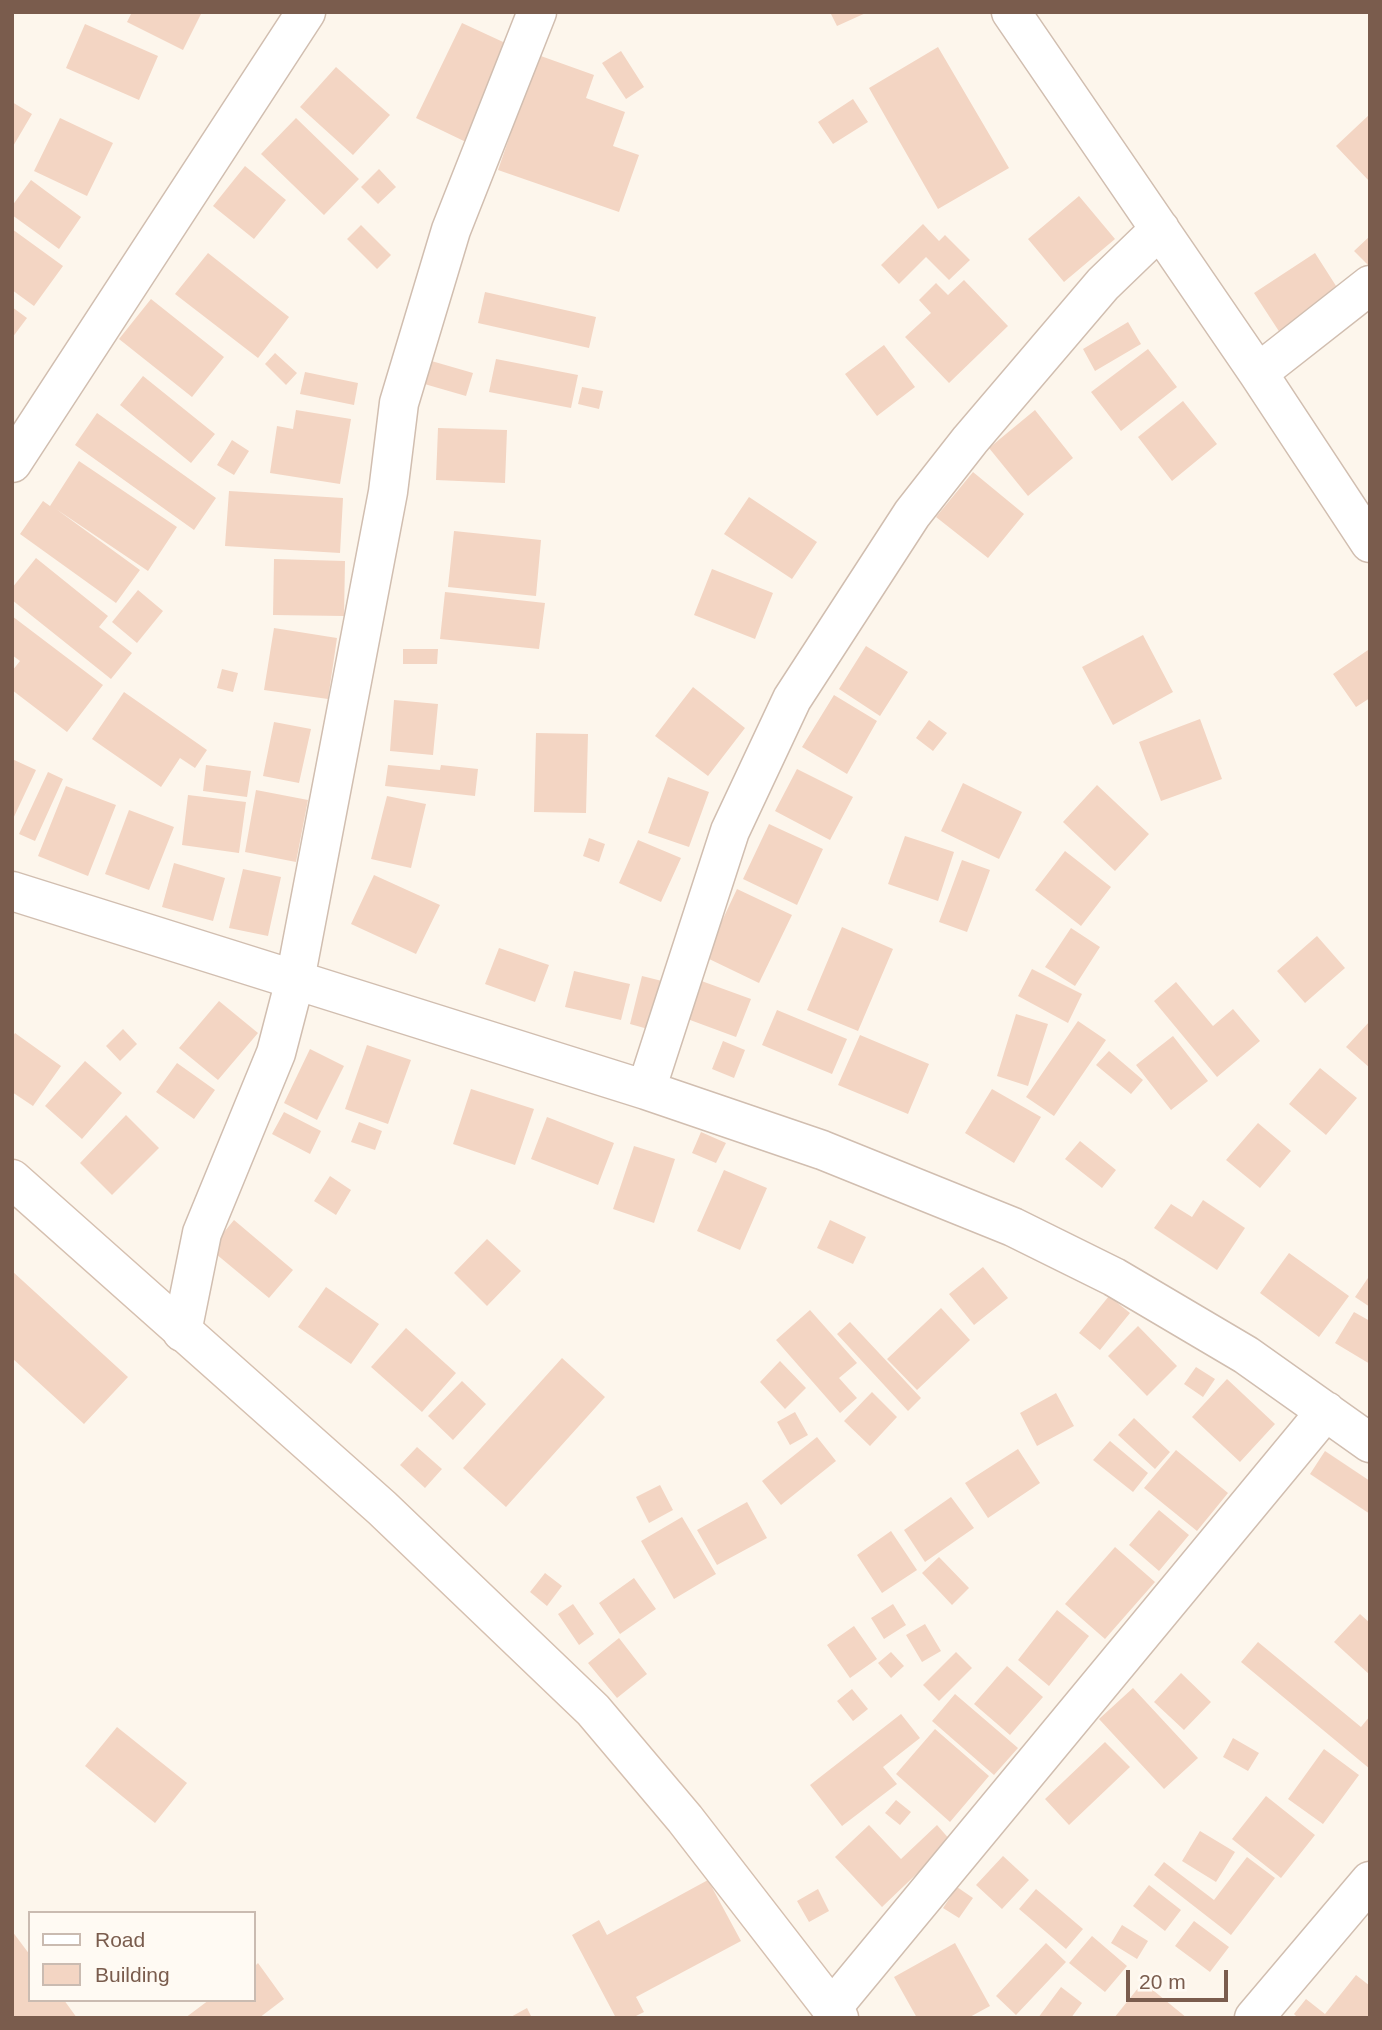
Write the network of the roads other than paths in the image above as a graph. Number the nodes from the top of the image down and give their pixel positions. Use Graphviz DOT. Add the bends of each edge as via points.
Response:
graph roads {
  1 [pos="306,12"];
  2 [pos="537,12"];
  3 [pos="1012,12"];
  4 [pos="1160,229"];
  5 [pos="1370,285"];
  6 [pos="1258,373"];
  7 [pos="12,463"];
  8 [pos="1370,543"];
  9 [pos="12,891"];
  10 [pos="295,980"];
  11 [pos="646,1090"];
  12 [pos="12,1179"];
  13 [pos="182,1332"];
  14 [pos="1326,1411"];
  15 [pos="1370,1443"];
  16 [pos="1370,1881"];
  17 [pos="836,2013"];
  18 [pos="1254,2018"];
  1 -- 7 [label="street"];
  2 -- 10 [label="street" via="451,230 399,403 388,492"];
  3 -- 4 [label="street"];
  4 -- 6 [label="street"];
  4 -- 11 [label="street" via="1103,284 937,482 792,699 730,831"];
  5 -- 6 [label="street"];
  6 -- 8 [label="street"];
  9 -- 10 [label="street"];
  10 -- 11 [label="street"];
  10 -- 13 [label="street" via="276,1053 202,1233"];
  11 -- 14 [label="street" via="822,1150 1013,1227 1247,1355"];
  12 -- 13 [label="street"];
  13 -- 17 [label="street" via="382,1508 593,1710 685,1819"];
  14 -- 15 [label="street"];
  14 -- 17 [label="street"];
  16 -- 18 [label="street"];
}
